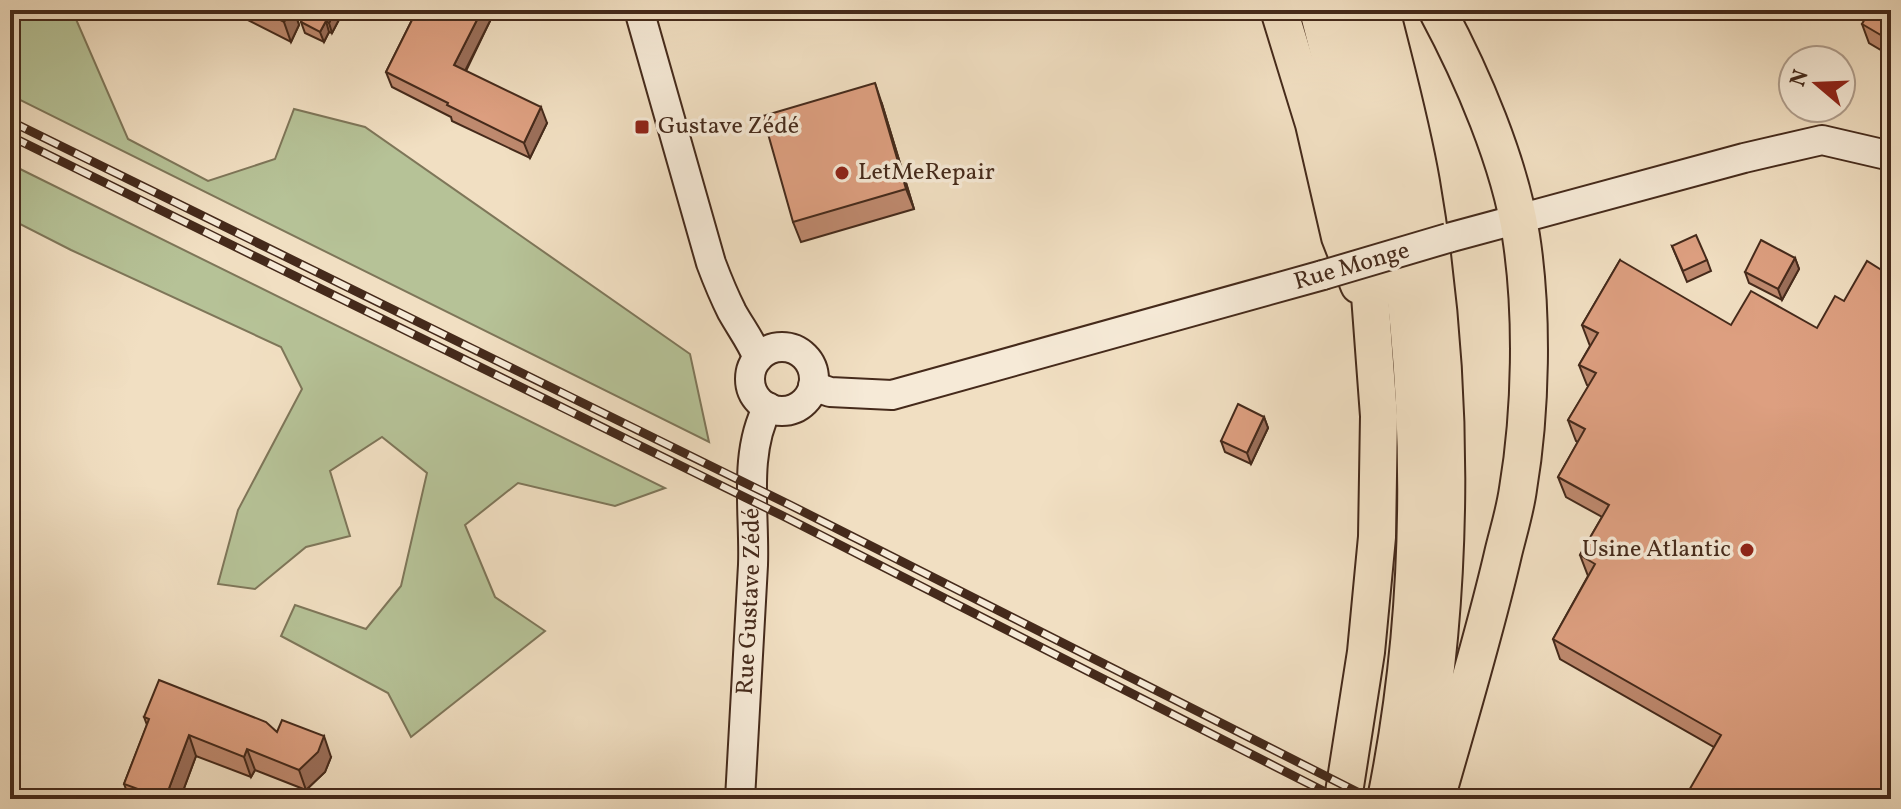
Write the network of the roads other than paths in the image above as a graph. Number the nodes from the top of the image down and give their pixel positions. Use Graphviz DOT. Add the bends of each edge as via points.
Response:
graph roads {
  1 [pos="639,10"];
  2 [pos="1279,10"];
  3 [pos="1318,10"];
  4 [pos="1349,10"];
  5 [pos="1381,10"];
  6 [pos="1437,10"];
  7 [pos="1891,156"];
  8 [pos="1518,218"];
  9 [pos="1372,320"];
  10 [pos="758,358"];
  11 [pos="813,386"];
  12 [pos="768,407"];
  13 [pos="740,799"];
  14 [pos="1343,799"];
  15 [pos="1386,799"];
  16 [pos="1416,799"];
  17 [pos="1436,799"];
  1 -- 10 [label="street" via="711,263"];
  2 -- 9 [label="highway" via="1314,124 1340,237"];
  3 -- 9 [label="highway" via="1354,150"];
  4 -- 15 [label="highway" via="1383,144 1415,413 1408,657"];
  5 -- 16 [label="highway" via="1421,183 1446,411 1441,604"];
  6 -- 8 [label="highway" via="1498,149"];
  7 -- 8 [label="street, Rue Monge" via="1822,140"];
  8 -- 11 [label="street, Rue Monge, bridge" via="892,395 830,392"];
  8 -- 17 [label="highway" via="1529,350 1518,489"];
  9 -- 14 [label="highway" via="1379,416 1377,537"];
  10 -- 11 [label="street" via="776,348 796,350 811,365"];
  10 -- 12 [label="street" via="751,385"];
  11 -- 12 [label="street" via="796,408"];
  12 -- 13 [label="street, Rue Gustave Zédé" via="759,423 754,457"];
}
